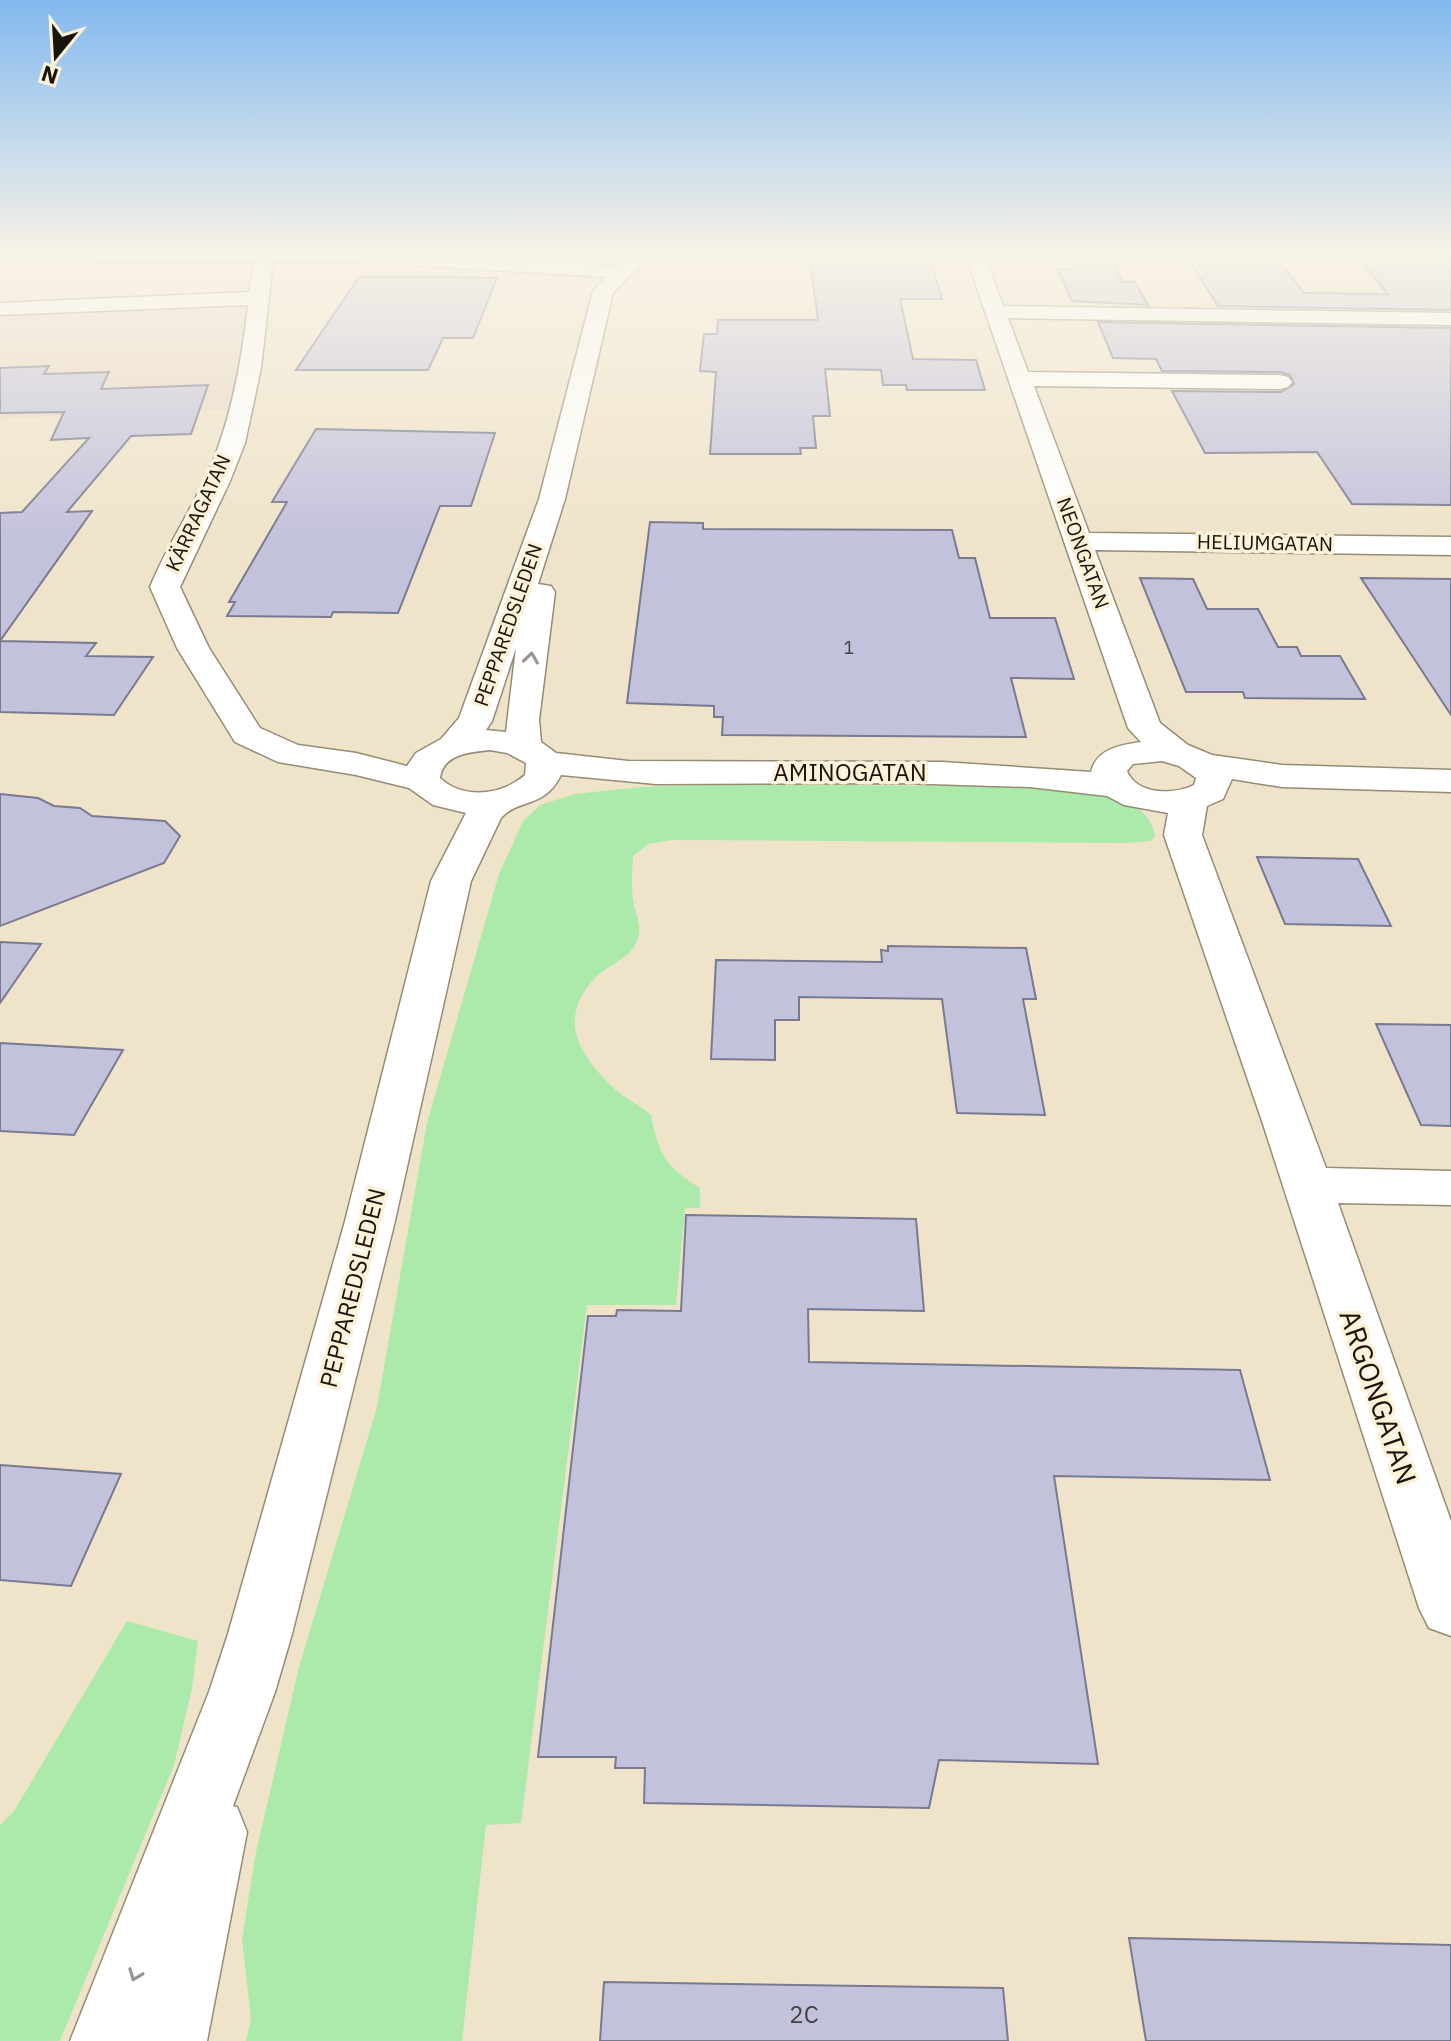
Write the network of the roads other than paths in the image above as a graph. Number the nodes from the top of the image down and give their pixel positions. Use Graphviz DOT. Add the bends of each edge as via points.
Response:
graph roads {
  1 [pos="253,348"];
  2 [pos="589,348"];
  3 [pos="1009,348"];
  4 [pos="1020,379"];
  5 [pos="1280,382"];
  6 [pos="552,499"];
  7 [pos="1080,541"];
  8 [pos="1451,546"];
  9 [pos="536,758"];
  10 [pos="1130,765"];
  11 [pos="438,768"];
  12 [pos="670,774"];
  13 [pos="1451,781"];
  14 [pos="1192,789"];
  15 [pos="504,799"];
  16 [pos="451,881"];
  17 [pos="1308,1185"];
  18 [pos="1451,1188"];
  19 [pos="1451,1608"];
  20 [pos="242,1692"];
  21 [pos="109,2041"];
  22 [pos="168,2041"];
  1 -- 11 [label="street, KÄRRAGATAN" via="224,465 165,587 193,648 247,735 290,755"];
  2 -- 6 [label="street, PEPPAREDSLEDEN"];
  3 -- 4 [label="street, NEONGATAN"];
  4 -- 5 [label="street"];
  4 -- 7 [label="street, NEONGATAN"];
  9 -- 6 [label="street, PEPPAREDSLEDEN, one-way" via="522,720"];
  6 -- 11 [label="street, PEPPAREDSLEDEN" via="475,721"];
  7 -- 8 [label="street, HELIUMGATAN"];
  7 -- 10 [label="street, NEONGATAN"];
  9 -- 11 [label="street" via="490,740"];
  9 -- 12 [label="street, AMINOGATAN"];
  9 -- 12 [label="street" via="560,750"];
  9 -- 15 [label="street, AMINOGATAN"];
  9 -- 16 [label="street" via="520,809"];
  10 -- 12 [label="street, AMINOGATAN" via="1030,775"];
  10 -- 14 [label="street, ARGONGATAN"];
  10 -- 14 [label="street, AMINOGATAN"];
  11 -- 15 [label="street, KÄRRAGATAN" via="466,802"];
  11 -- 16 [label="street, PEPPAREDSLEDEN" via="450,825"];
  13 -- 14 [label="street" via="1282,776"];
  14 -- 17 [label="street, ARGONGATAN"];
  15 -- 16 [label="street, PEPPAREDSLEDEN" via="484,814"];
  16 -- 20 [label="street, PEPPAREDSLEDEN" via="320,1420"];
  17 -- 18 [label="street"];
  17 -- 19 [label="street, ARGONGATAN"];
  20 -- 21 [label="street, PEPPAREDSLEDEN, one-way"];
  20 -- 22 [label="street, PEPPAREDSLEDEN"];
}
